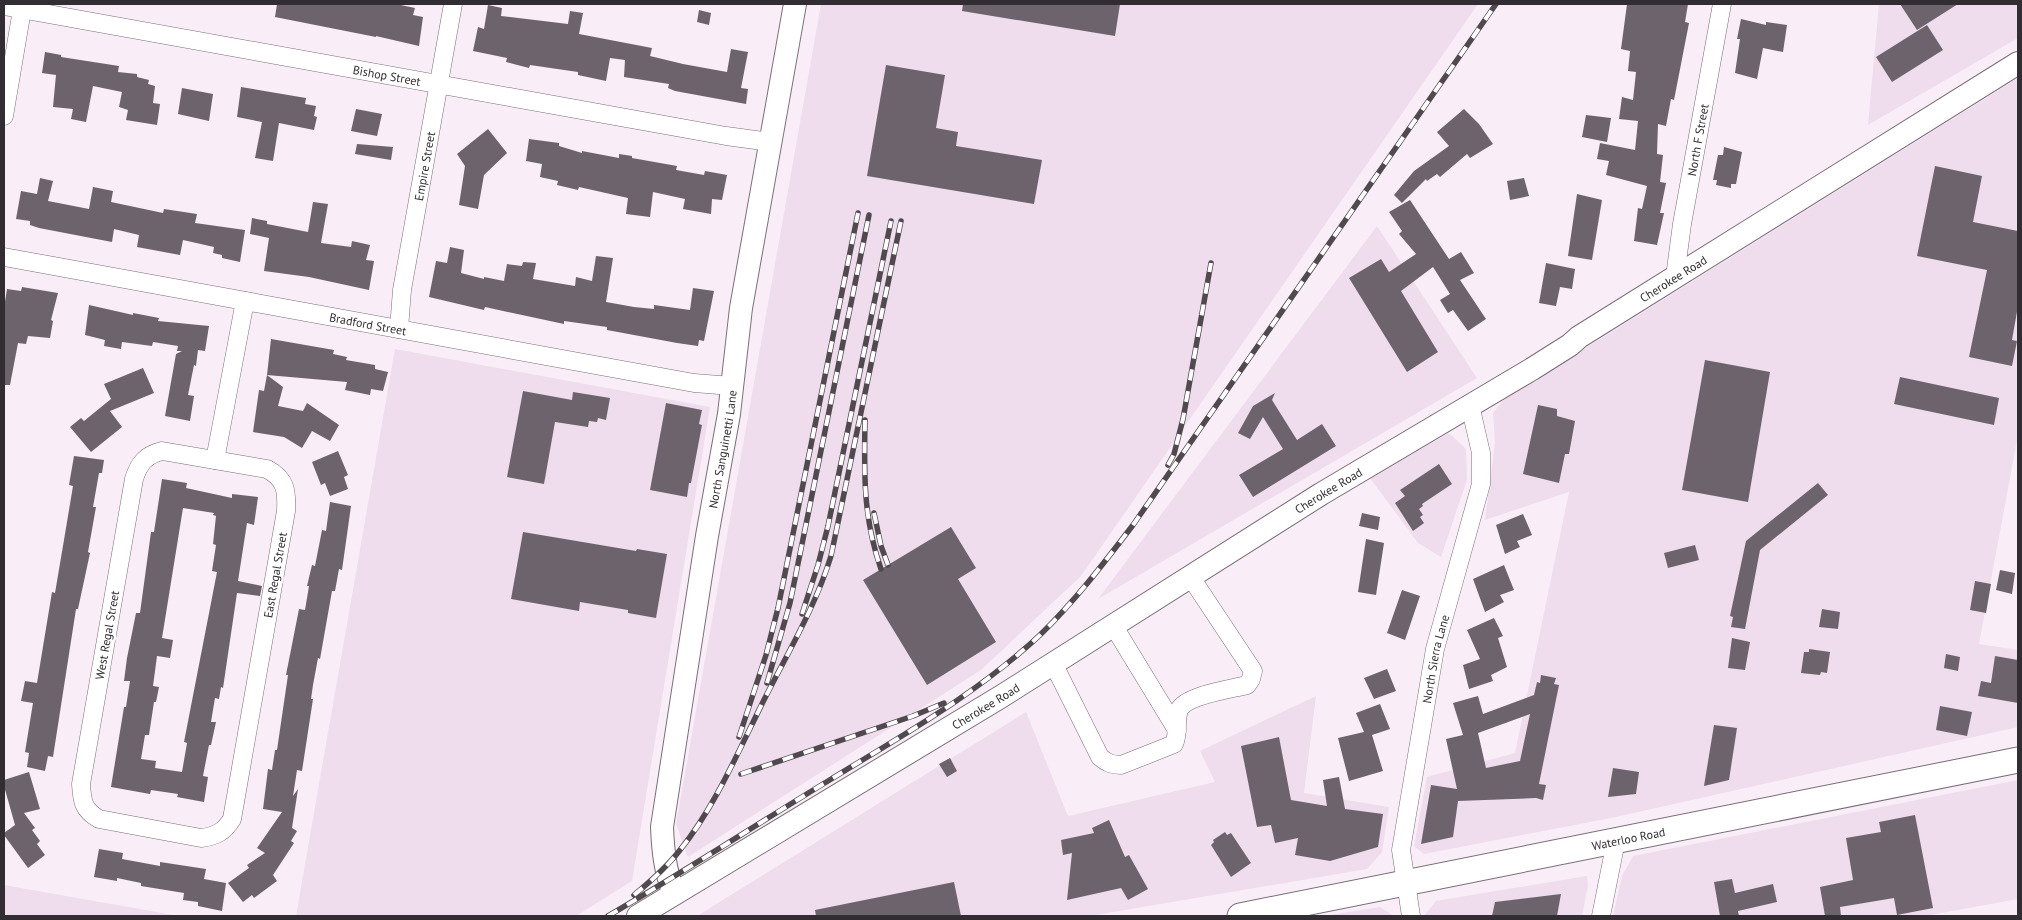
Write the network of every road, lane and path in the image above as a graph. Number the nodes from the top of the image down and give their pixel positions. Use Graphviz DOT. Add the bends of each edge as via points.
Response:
graph roads {
  1 [pos="453,4"];
  2 [pos="795,4"];
  3 [pos="1722,4"];
  4 [pos="4,6"];
  5 [pos="23,7"];
  6 [pos="2018,63"];
  7 [pos="439,84"];
  8 [pos="4,116"];
  9 [pos="770,142"];
  10 [pos="4,257"];
  11 [pos="1675,276"];
  12 [pos="245,302"];
  13 [pos="399,329"];
  14 [pos="732,386"];
  15 [pos="1470,406"];
  16 [pos="215,460"];
  17 [pos="1190,576"];
  18 [pos="1113,625"];
  19 [pos="1054,663"];
  20 [pos="1177,730"];
  21 [pos="2018,760"];
  22 [pos="158,831"];
  23 [pos="1616,841"];
  24 [pos="1406,883"];
  25 [pos="674,893"];
  26 [pos="638,916"];
  27 [pos="1240,916"];
  28 [pos="1411,916"];
  29 [pos="1601,916"];
  1 -- 7 [label="street, Empire Street"];
  2 -- 9 [label="street, North Sanguinetti Lane"];
  3 -- 11 [label="street, North F Street"];
  4 -- 5 [label="street, Bishop Street"];
  5 -- 7 [label="street, Bishop Street"];
  5 -- 8 [label="street"];
  6 -- 11 [label="street, Cherokee Road"];
  7 -- 9 [label="street, Bishop Street"];
  7 -- 13 [label="street, Empire Street" via="402,290"];
  9 -- 14 [label="street, North Sanguinetti Lane" via="741,308"];
  10 -- 12 [label="street, Bradford Street"];
  11 -- 15 [label="street, Cherokee Road" via="1578,337 1563,350"];
  12 -- 13 [label="street, Bradford Street"];
  12 -- 16 [label="street"];
  13 -- 14 [label="street, Bradford Street" via="694,383"];
  14 -- 25 [label="street, North Sanguinetti Lane" via="662,827 663,856"];
  15 -- 17 [label="street, Cherokee Road"];
  15 -- 24 [label="street, North Sierra Lane" via="1481,453 1481,484 1435,649 1401,850"];
  16 -- 22 [label="street, East Regal Street" via="267,469 275,474 285,487 286,511 232,819 222,832 213,837"];
  16 -- 22 [label="street, West Regal Street" via="162,451 146,458 138,468 81,784 82,803 92,816"];
  17 -- 18 [label="street, Cherokee Road"];
  17 -- 20 [label="street" via="1253,670 1247,685 1186,702 1177,717"];
  18 -- 19 [label="street, Cherokee Road"];
  18 -- 20 [label="street"];
  19 -- 20 [label="street" via="1100,757 1107,762 1121,765 1174,744"];
  19 -- 25 [label="street, Cherokee Road"];
  21 -- 23 [label="main road, Waterloo Road"];
  23 -- 24 [label="main road, Waterloo Road"];
  23 -- 29 [label="street"];
  24 -- 27 [label="main road, Waterloo Road"];
  24 -- 28 [label="street, North Sierra Lane"];
  25 -- 26 [label="street, Cherokee Road"];
}
